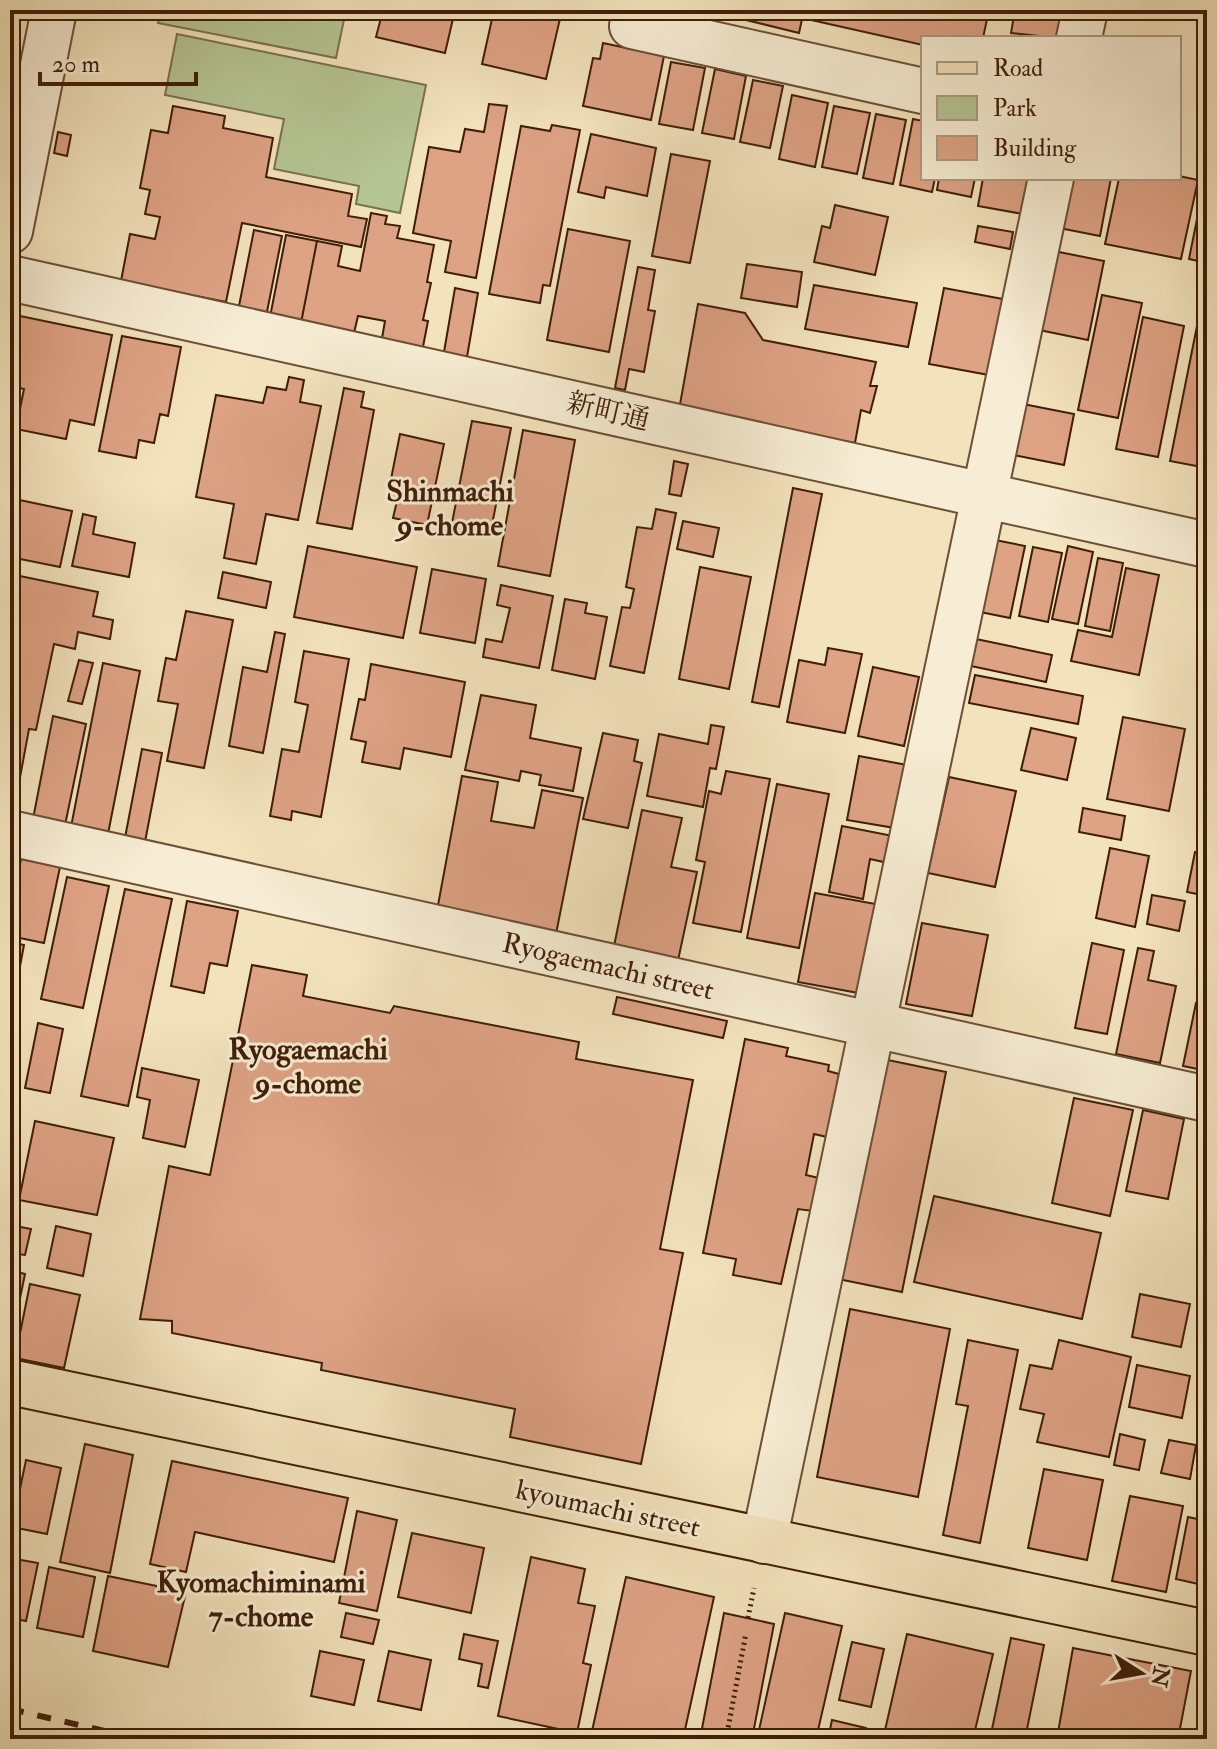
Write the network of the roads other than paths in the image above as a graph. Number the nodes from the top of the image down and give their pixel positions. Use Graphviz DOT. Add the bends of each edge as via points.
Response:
graph roads {
  1 [pos="54,10"];
  2 [pos="1085,10"];
  3 [pos="687,24"];
  4 [pos="632,26"];
  5 [pos="1079,36"];
  6 [pos="921,90"];
  7 [pos="1051,180"];
  8 [pos="10,231"];
  9 [pos="10,278"];
  10 [pos="986,497"];
  11 [pos="1207,545"];
  12 [pos="10,833"];
  13 [pos="873,1027"];
  14 [pos="1207,1099"];
  15 [pos="10,1382"];
  16 [pos="764,1541"];
  17 [pos="1207,1633"];
  1 -- 8 [label="street"];
  2 -- 5 [label="street"];
  3 -- 4 [label="street"];
  3 -- 6 [label="street"];
  7 -- 10 [label="street"];
  9 -- 10 [label="street, 新町通"];
  10 -- 11 [label="street, 新町通"];
  10 -- 13 [label="street"];
  12 -- 13 [label="street, Ryogaemachi street"];
  13 -- 14 [label="street, Ryogaemachi street"];
  13 -- 16 [label="street"];
  15 -- 16 [label="main road, kyoumachi street"];
  16 -- 17 [label="main road, kyoumachi street"];
}
